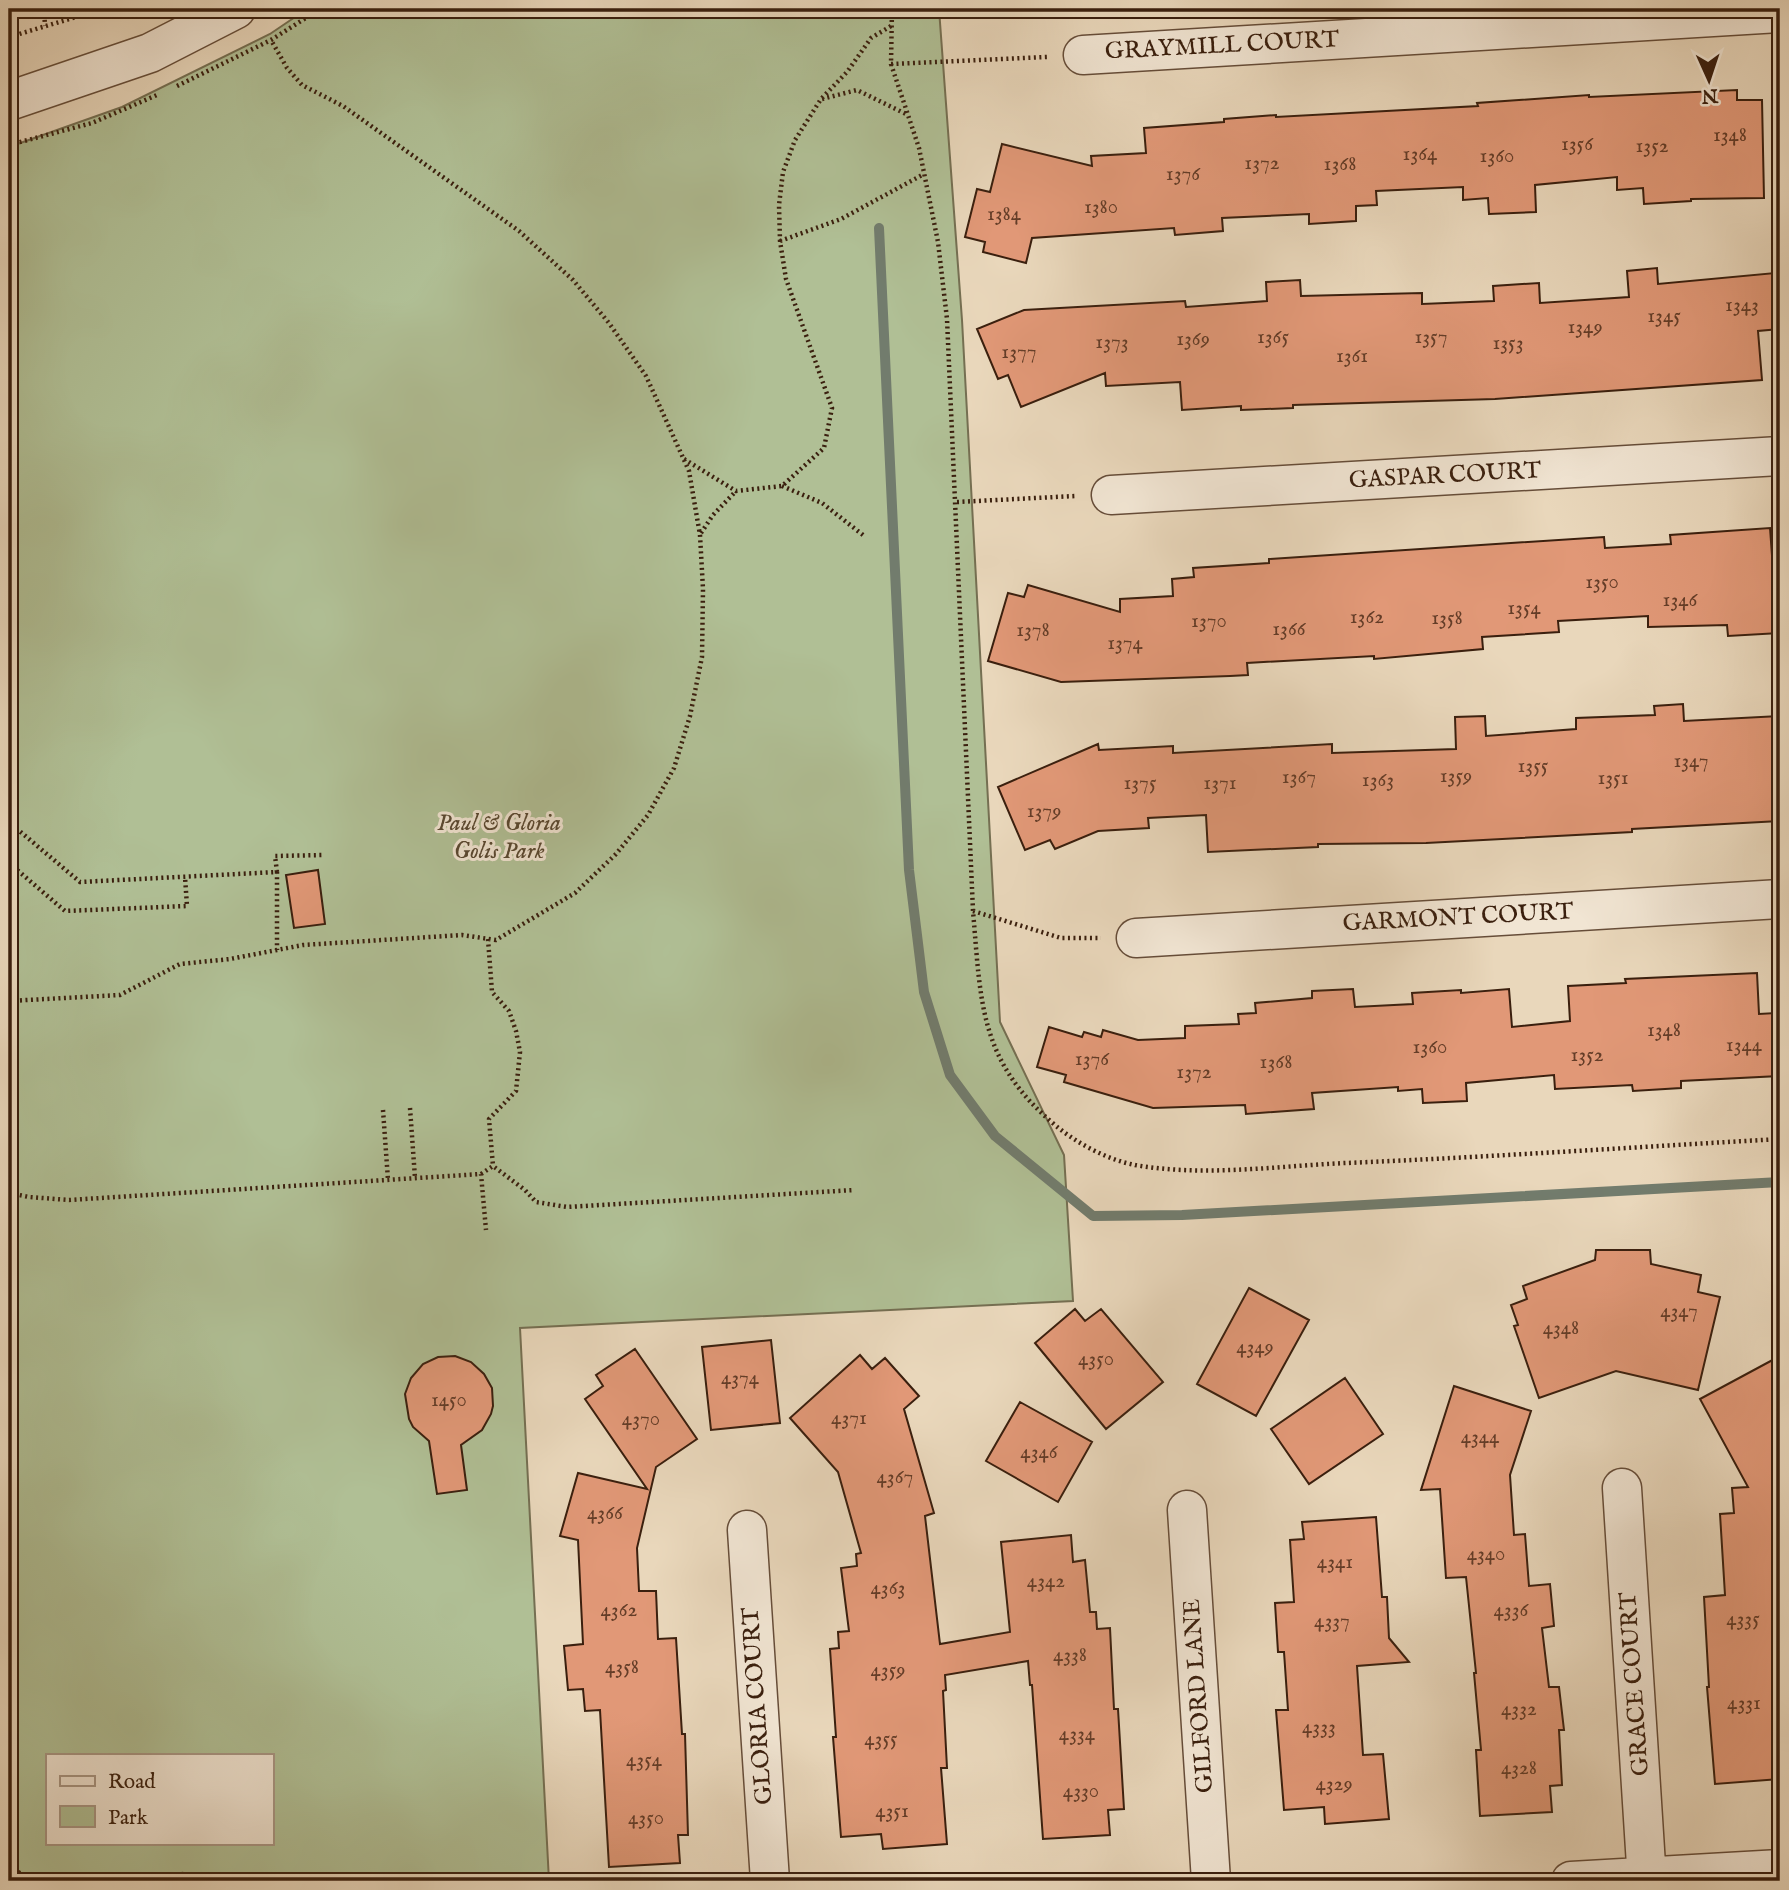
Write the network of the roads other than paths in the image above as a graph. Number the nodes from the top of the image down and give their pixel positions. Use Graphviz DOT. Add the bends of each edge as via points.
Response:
graph roads {
  1 [pos="236,9"];
  2 [pos="1780,13"];
  3 [pos="1083,55"];
  4 [pos="9,101"];
  5 [pos="1780,456"];
  6 [pos="1111,495"];
  7 [pos="1780,899"];
  8 [pos="1136,938"];
  9 [pos="1622,1488"];
  10 [pos="1187,1510"];
  11 [pos="747,1530"];
  12 [pos="1780,1869"];
  13 [pos="1647,1879"];
  14 [pos="770,1881"];
  15 [pos="1211,1881"];
  16 [pos="1571,1881"];
  1 -- 4 [label="street" via="150,53"];
  2 -- 3 [label="street, GRAYMILL COURT"];
  5 -- 6 [label="street, GASPAR COURT"];
  7 -- 8 [label="street, GARMONT COURT"];
  9 -- 13 [label="street, GRACE COURT"];
  10 -- 15 [label="street, GILFORD LANE"];
  11 -- 14 [label="street, GLORIA COURT"];
  12 -- 13 [label="street"];
  13 -- 16 [label="street"];
}
